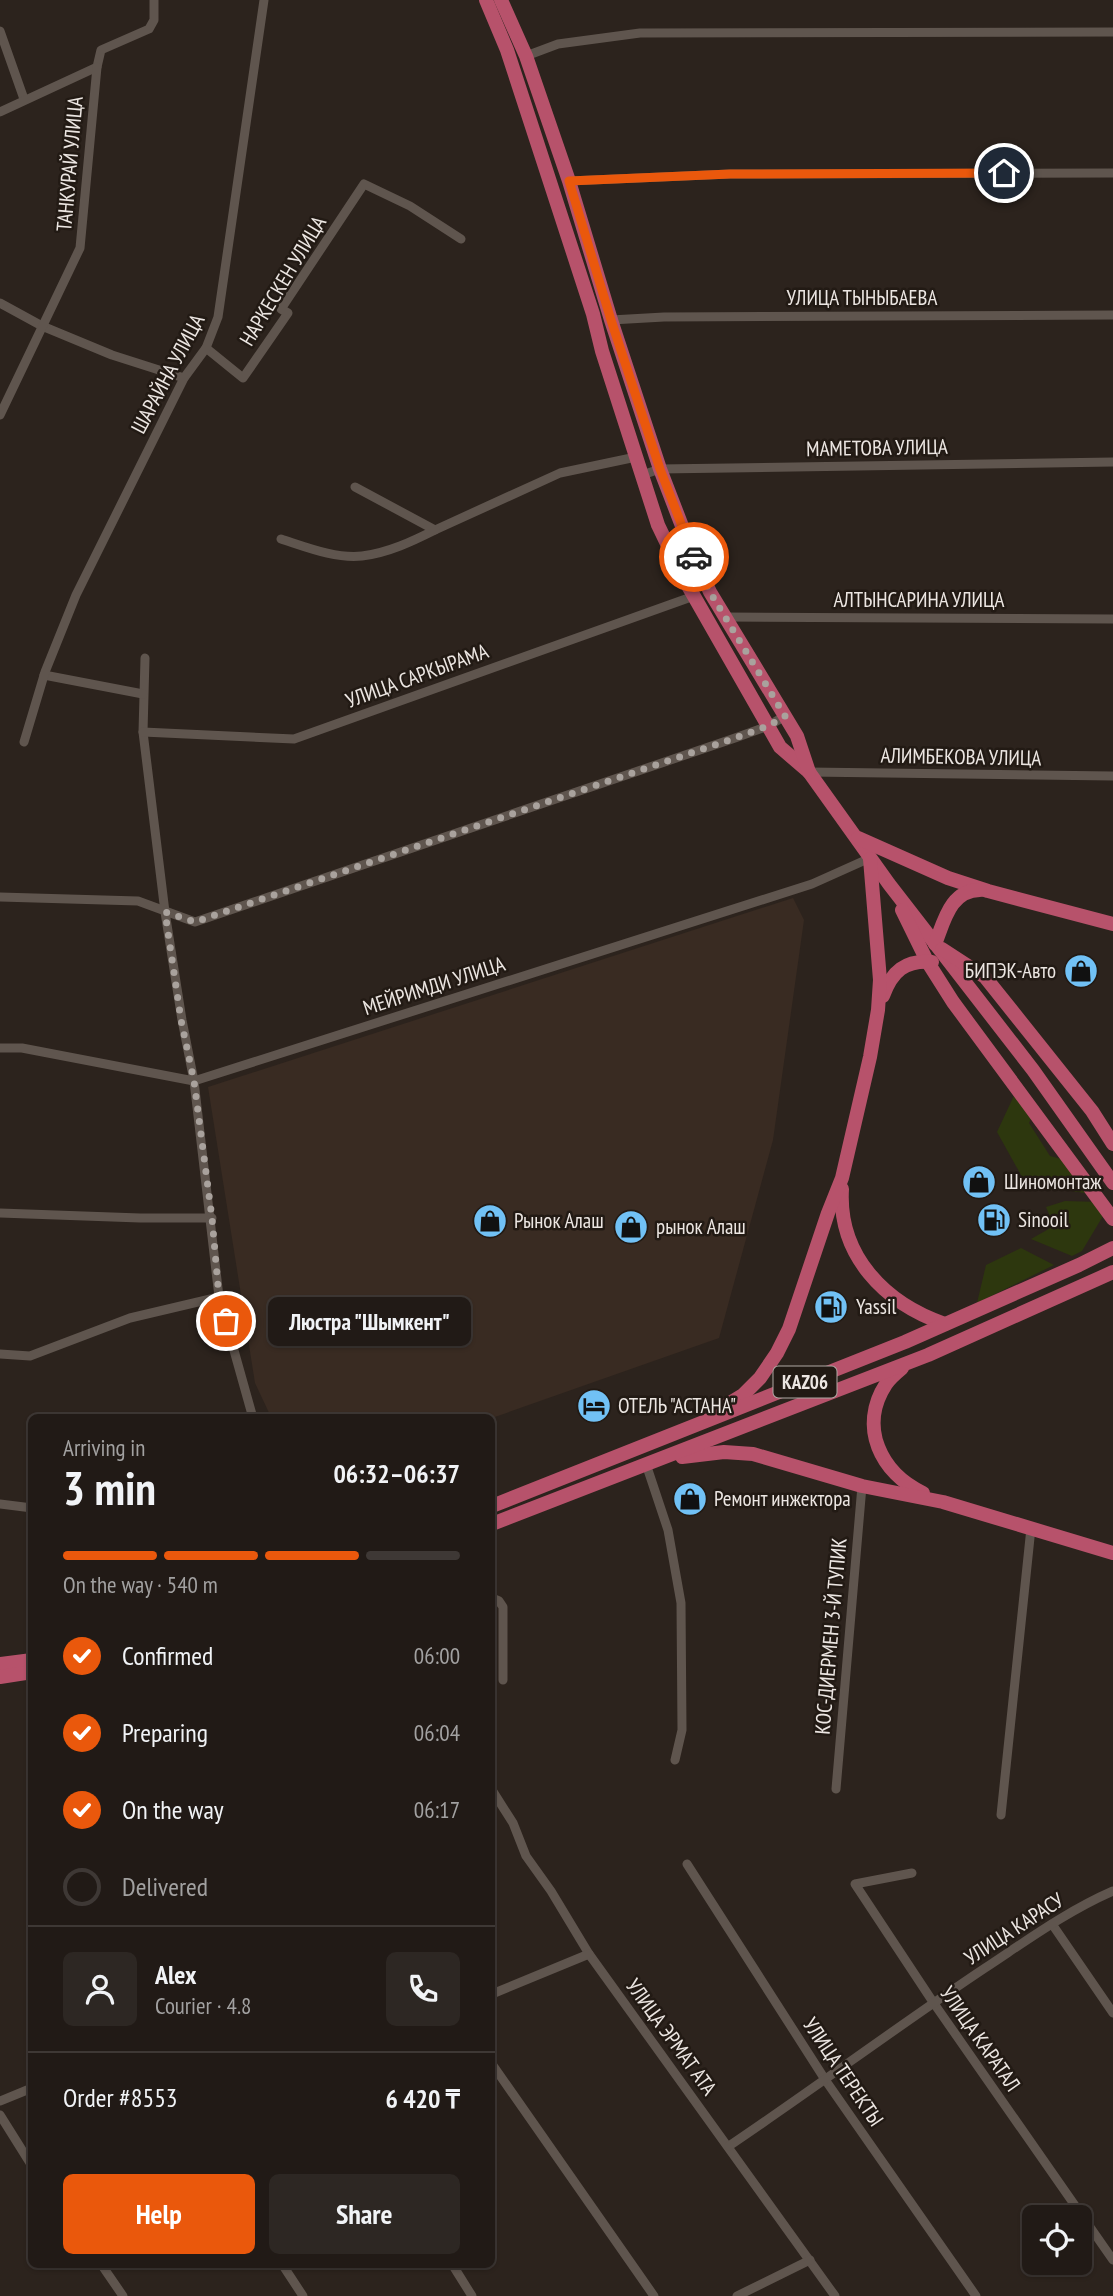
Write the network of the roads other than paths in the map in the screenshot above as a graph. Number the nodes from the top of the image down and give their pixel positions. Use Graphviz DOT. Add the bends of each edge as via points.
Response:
graph roads {
  1 [pos="155,0"];
  2 [pos="264,0"];
  3 [pos="486,0"];
  4 [pos="501,0"];
  5 [pos="0,31"];
  6 [pos="1113,32"];
  7 [pos="526,56"];
  8 [pos="97,67"];
  9 [pos="24,99"];
  10 [pos="0,112"];
  11 [pos="1113,173"];
  12 [pos="569,181"];
  13 [pos="461,239"];
  14 [pos="0,303"];
  15 [pos="1113,315"];
  16 [pos="611,320"];
  17 [pos="43,326"];
  18 [pos="206,348"];
  19 [pos="184,378"];
  20 [pos="0,415"];
  21 [pos="636,457"];
  22 [pos="1113,462"];
  23 [pos="660,469"];
  24 [pos="642,475"];
  25 [pos="355,487"];
  26 [pos="435,530"];
  27 [pos="281,539"];
  28 [pos="694,596"];
  29 [pos="725,617"];
  30 [pos="1113,619"];
  31 [pos="145,658"];
  32 [pos="44,675"];
  33 [pos="142,694"];
  34 [pos="785,716"];
  35 [pos="768,726"];
  36 [pos="143,732"];
  37 [pos="24,742"];
  38 [pos="809,772"];
  39 [pos="1113,776"];
  40 [pos="857,837"];
  41 [pos="870,858"];
  42 [pos="889,884"];
  43 [pos="988,891"];
  44 [pos="0,897"];
  45 [pos="165,912"];
  46 [pos="1113,924"];
  47 [pos="935,944"];
  48 [pos="927,961"];
  49 [pos="948,962"];
  50 [pos="878,1010"];
  51 [pos="0,1048"];
  52 [pos="194,1081"];
  53 [pos="1113,1144"];
  54 [pos="842,1178"];
  55 [pos="1113,1183"];
  56 [pos="0,1213"];
  57 [pos="212,1218"];
  58 [pos="1113,1219"];
  59 [pos="1113,1248"];
  60 [pos="1113,1272"];
  61 [pos="219,1297"];
  62 [pos="944,1324"];
  63 [pos="0,1354"];
  64 [pos="907,1363"];
  65 [pos="252,1414"];
  66 [pos="672,1434"];
  67 [pos="663,1458"];
  68 [pos="646,1464"];
  69 [pos="862,1486"];
  70 [pos="943,1502"];
  71 [pos="0,1504"];
  72 [pos="495,1505"];
  73 [pos="28,1508"];
  74 [pos="495,1523"];
  75 [pos="1031,1528"];
  76 [pos="1113,1553"];
  77 [pos="495,1599"];
  78 [pos="28,1660"];
  79 [pos="0,1664"];
  80 [pos="28,1673"];
  81 [pos="0,1677"];
  82 [pos="503,1680"];
  83 [pos="675,1760"];
  84 [pos="836,1789"];
  85 [pos="495,1795"];
  86 [pos="1001,1815"];
  87 [pos="687,1864"];
  88 [pos="912,1873"];
  89 [pos="1113,1891"];
  90 [pos="1052,1924"];
  91 [pos="589,1954"];
  92 [pos="495,1993"];
  93 [pos="933,2002"];
  94 [pos="1113,2013"];
  95 [pos="495,2068"];
  96 [pos="826,2081"];
  97 [pos="28,2090"];
  98 [pos="0,2101"];
  99 [pos="0,2115"];
  100 [pos="729,2146"];
  101 [pos="28,2160"];
  102 [pos="810,2260"];
  103 [pos="1113,2260"];
  104 [pos="104,2268"];
  105 [pos="285,2268"];
  106 [pos="454,2268"];
  107 [pos="123,2296"];
  108 [pos="303,2296"];
  109 [pos="472,2296"];
  110 [pos="654,2296"];
  111 [pos="737,2296"];
  112 [pos="835,2296"];
  113 [pos="976,2296"];
  1 -- 8 [label="street, ТАНКУРАЙ УЛИЦА" via="149,29 101,50"];
  2 -- 18 [label="street, ШАРАЙНА УЛИЦА" via="218,317"];
  3 -- 21 [label="highway, KАZ06" via="508,50"];
  4 -- 7 [label="highway, KАZ06"];
  5 -- 9 [label="street"];
  6 -- 7 [label="street" via="640,33 558,44"];
  7 -- 12 [label="highway, KАZ06"];
  8 -- 9 [label="street"];
  8 -- 17 [label="street, ТАНКУРАЙ УЛИЦА" via="80,248"];
  9 -- 10 [label="street"];
  11 -- 12 [label="street" via="730,174"];
  12 -- 16 [label="highway, KАZ06"];
  13 -- 18 [label="street, НАРКЕСКЕН УЛИЦА" via="410,206 364,184 281,309 288,313 243,378"];
  14 -- 17 [label="street"];
  15 -- 16 [label="street, УЛИЦА ТЫНЫБАЕВА"];
  16 -- 23 [label="highway, KАZ06"];
  17 -- 19 [label="street"];
  17 -- 20 [label="street, ТАНКУРАЙ УЛИЦА"];
  18 -- 19 [label="street, ШАРАЙНА УЛИЦА"];
  19 -- 32 [label="street, ШАРАЙНА УЛИЦА" via="76,595"];
  21 -- 24 [label="highway, KАZ06"];
  21 -- 26 [label="street" via="560,473"];
  22 -- 23 [label="street, МАМЕТОВА УЛИЦА"];
  23 -- 24 [label="street, МАМЕТОВА УЛИЦА"];
  23 -- 29 [label="highway, KАZ06" via="696,562"];
  24 -- 28 [label="highway, KАZ06" via="658,525"];
  25 -- 26 [label="street"];
  26 -- 27 [label="street" via="361,556 334,554"];
  28 -- 35 [label="highway, KАZ06"];
  28 -- 36 [label="street, УЛИЦА САРКЫРАМА" via="294,738"];
  29 -- 30 [label="street, АЛТЫНСАРИНА УЛИЦА"];
  29 -- 34 [label="highway, KАZ06"];
  31 -- 33 [label="street"];
  32 -- 33 [label="street"];
  32 -- 37 [label="street, ШАРАЙНА УЛИЦА"];
  33 -- 36 [label="street"];
  34 -- 35 [label="street"];
  34 -- 38 [label="highway, KАZ06"];
  35 -- 38 [label="highway, KАZ06" via="780,747"];
  35 -- 45 [label="street" via="195,922"];
  36 -- 45 [label="street"];
  38 -- 39 [label="street, АЛИМБЕКОВА УЛИЦА"];
  38 -- 40 [label="highway, KАZ06"];
  40 -- 41 [label="highway, KАZ06"];
  40 -- 43 [label="highway"];
  41 -- 42 [label="highway, KАZ06"];
  41 -- 50 [label="highway, KАZ06" via="880,980"];
  41 -- 52 [label="street, МЕЙРИМДИ УЛИЦА" via="812,884"];
  42 -- 47 [label="highway, KАZ06"];
  42 -- 48 [label="highway"];
  43 -- 46 [label="highway"];
  43 -- 47 [label="highway" via="975,890 954,901"];
  44 -- 45 [label="street" via="138,901"];
  45 -- 52 [label="street"];
  47 -- 49 [label="highway, KАZ06"];
  47 -- 53 [label="highway" via="985,977"];
  48 -- 49 [label="highway"];
  48 -- 50 [label="highway" via="896,970"];
  48 -- 58 [label="highway"];
  49 -- 55 [label="highway, KАZ06"];
  50 -- 54 [label="highway, KАZ06"];
  51 -- 52 [label="street, МЕЙРИМДИ УЛИЦА" via="22,1048"];
  52 -- 57 [label="street"];
  54 -- 62 [label="highway" via="844,1228 867,1271 906,1308"];
  54 -- 66 [label="highway, KАZ06" via="777,1353 743,1395"];
  56 -- 57 [label="street"];
  57 -- 61 [label="street"];
  59 -- 62 [label="highway, KАZ06"];
  60 -- 64 [label="highway, KАZ06"];
  61 -- 63 [label="street" via="130,1318 30,1356"];
  61 -- 65 [label="street"];
  62 -- 66 [label="highway, KАZ06"];
  64 -- 67 [label="highway, KАZ06"];
  64 -- 70 [label="highway" via="887,1383 876,1405 877,1446 886,1465 906,1485"];
  66 -- 72 [label="highway, KАZ06"];
  67 -- 68 [label="highway, KАZ06"];
  67 -- 69 [label="highway" via="724,1451 752,1454"];
  68 -- 74 [label="highway, KАZ06"];
  68 -- 83 [label="street" via="668,1530 681,1603 682,1730"];
  69 -- 70 [label="highway"];
  69 -- 84 [label="street, КОС-ДИЕРМЕН 3-Й ТУПИК"];
  70 -- 75 [label="highway"];
  71 -- 73 [label="street"];
  75 -- 76 [label="highway"];
  75 -- 86 [label="street"];
  77 -- 82 [label="street" via="503,1607"];
  78 -- 79 [label="highway"];
  80 -- 81 [label="highway"];
  85 -- 91 [label="street, УЛИЦА ЭРМАТ АТА" via="526,1856"];
  87 -- 96 [label="street, УЛИЦА ТЕРЕКТЫ"];
  88 -- 93 [label="street, УЛИЦА КАРАТАЛ" via="855,1884"];
  89 -- 90 [label="street, УЛИЦА КАРАСУ"];
  90 -- 93 [label="street, УЛИЦА КАРАСУ"];
  90 -- 94 [label="street"];
  91 -- 92 [label="street"];
  91 -- 100 [label="street, УЛИЦА ЭРМАТ АТА"];
  93 -- 96 [label="street, УЛИЦА КАРАСУ"];
  93 -- 103 [label="street, УЛИЦА КАРАТАЛ"];
  95 -- 110 [label="street"];
  96 -- 100 [label="street, УЛИЦА КАРАСУ"];
  96 -- 113 [label="street, УЛИЦА ТЕРЕКТЫ"];
  97 -- 98 [label="street"];
  99 -- 101 [label="street"];
  100 -- 102 [label="street, УЛИЦА ЭРМАТ АТА"];
  102 -- 111 [label="street"];
  102 -- 112 [label="street, УЛИЦА ЭРМАТ АТА"];
  104 -- 107 [label="street"];
  105 -- 108 [label="street"];
  106 -- 109 [label="street"];
}
